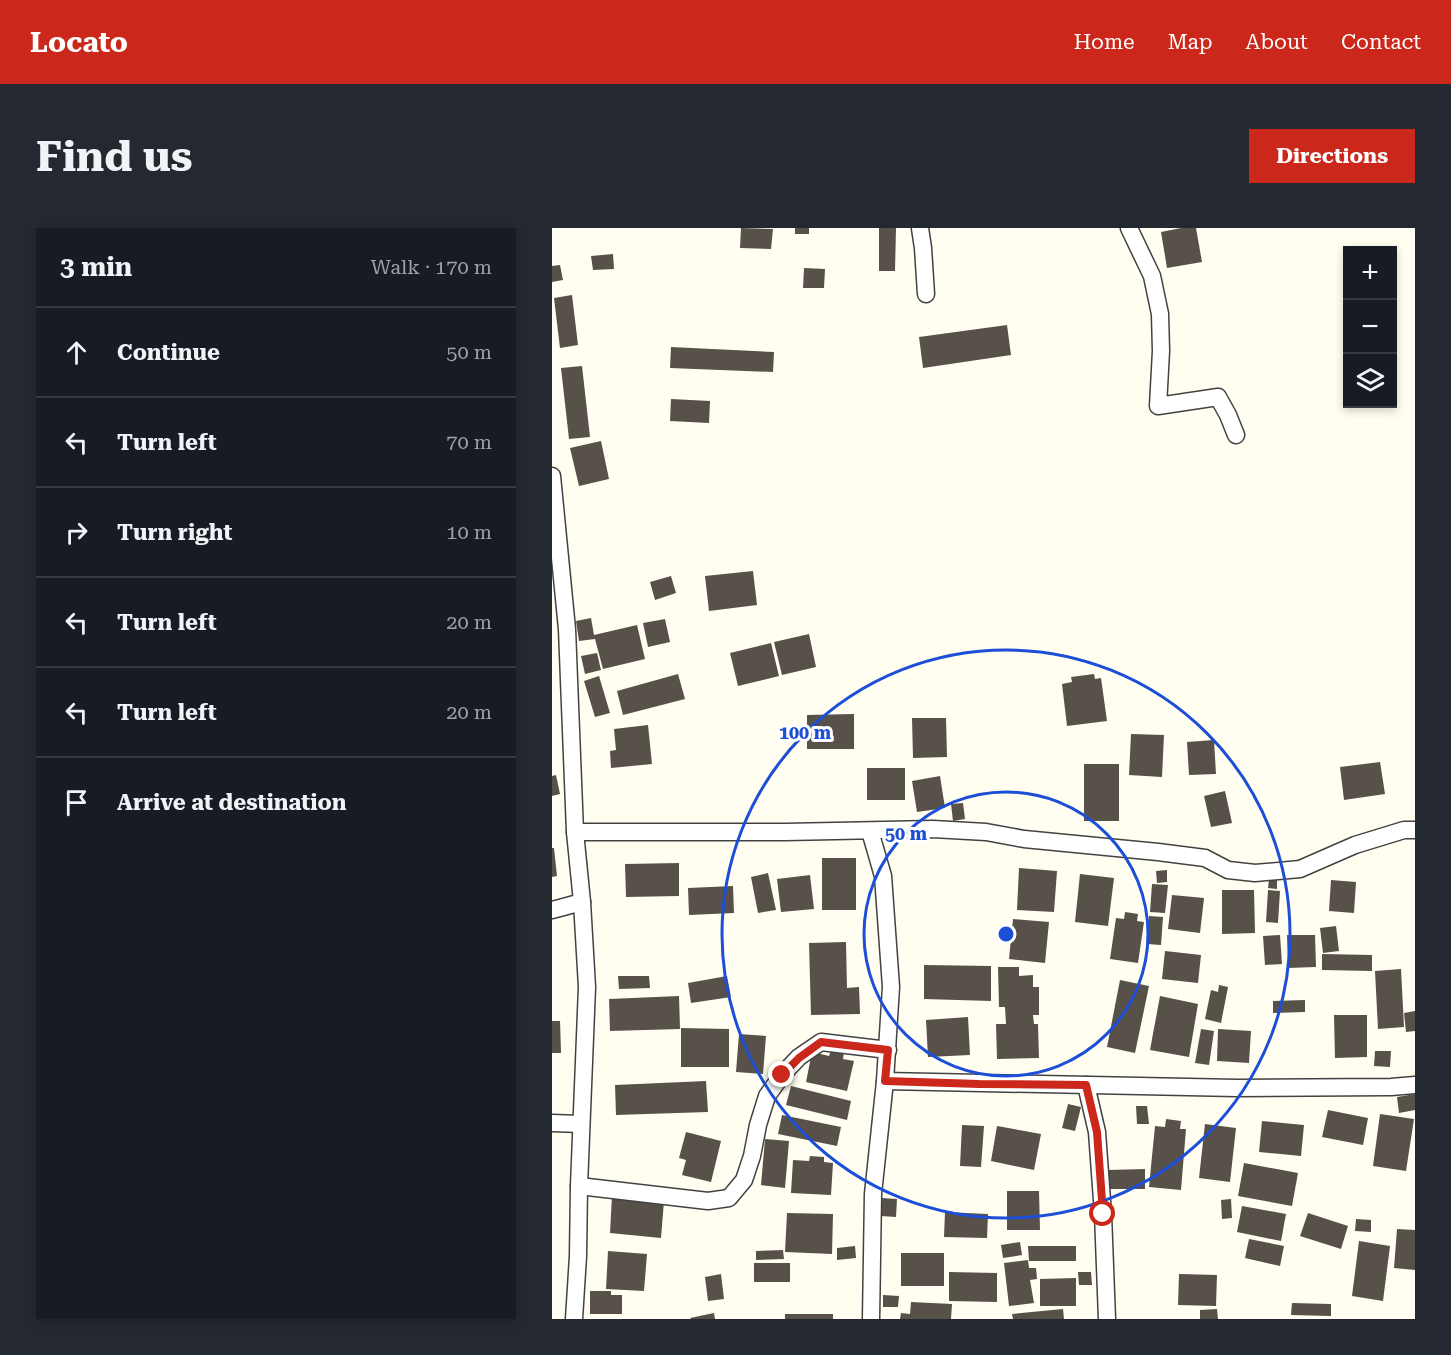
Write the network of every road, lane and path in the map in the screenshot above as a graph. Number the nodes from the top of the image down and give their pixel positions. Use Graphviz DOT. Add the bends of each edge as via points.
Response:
graph roads {
  1 [pos="920,228"];
  2 [pos="1129,228"];
  3 [pos="926,294"];
  4 [pos="1236,435"];
  5 [pos="552,476"];
  6 [pos="1415,830"];
  7 [pos="870,831"];
  8 [pos="575,832"];
  9 [pos="582,902"];
  10 [pos="552,910"];
  11 [pos="888,1050"];
  12 [pos="885,1081"];
  13 [pos="1415,1084"];
  14 [pos="1086,1085"];
  15 [pos="552,1123"];
  16 [pos="581,1124"];
  17 [pos="579,1186"];
  18 [pos="574,1319"];
  19 [pos="871,1319"];
  20 [pos="1107,1319"];
  1 -- 3 [label="street"];
  2 -- 4 [label="street" via="1152,276 1160,314 1158,406 1218,397"];
  5 -- 8 [label="street" via="567,629"];
  6 -- 7 [label="street" via="1355,845 1300,869 1255,873 1228,870 1205,858 986,832"];
  7 -- 8 [label="street"];
  7 -- 11 [label="street" via="883,876 890,957"];
  8 -- 9 [label="street"];
  9 -- 10 [label="street"];
  9 -- 16 [label="street" via="587,987"];
  11 -- 12 [label="street"];
  11 -- 17 [label="street" via="821,1042 799,1058 767,1096 744,1180 729,1198 708,1201"];
  12 -- 14 [label="street"];
  12 -- 19 [label="street" via="873,1194"];
  13 -- 14 [label="street" via="1237,1088"];
  14 -- 20 [label="street" via="1097,1132"];
  15 -- 16 [label="street"];
  16 -- 17 [label="street"];
  17 -- 18 [label="street"];
}
